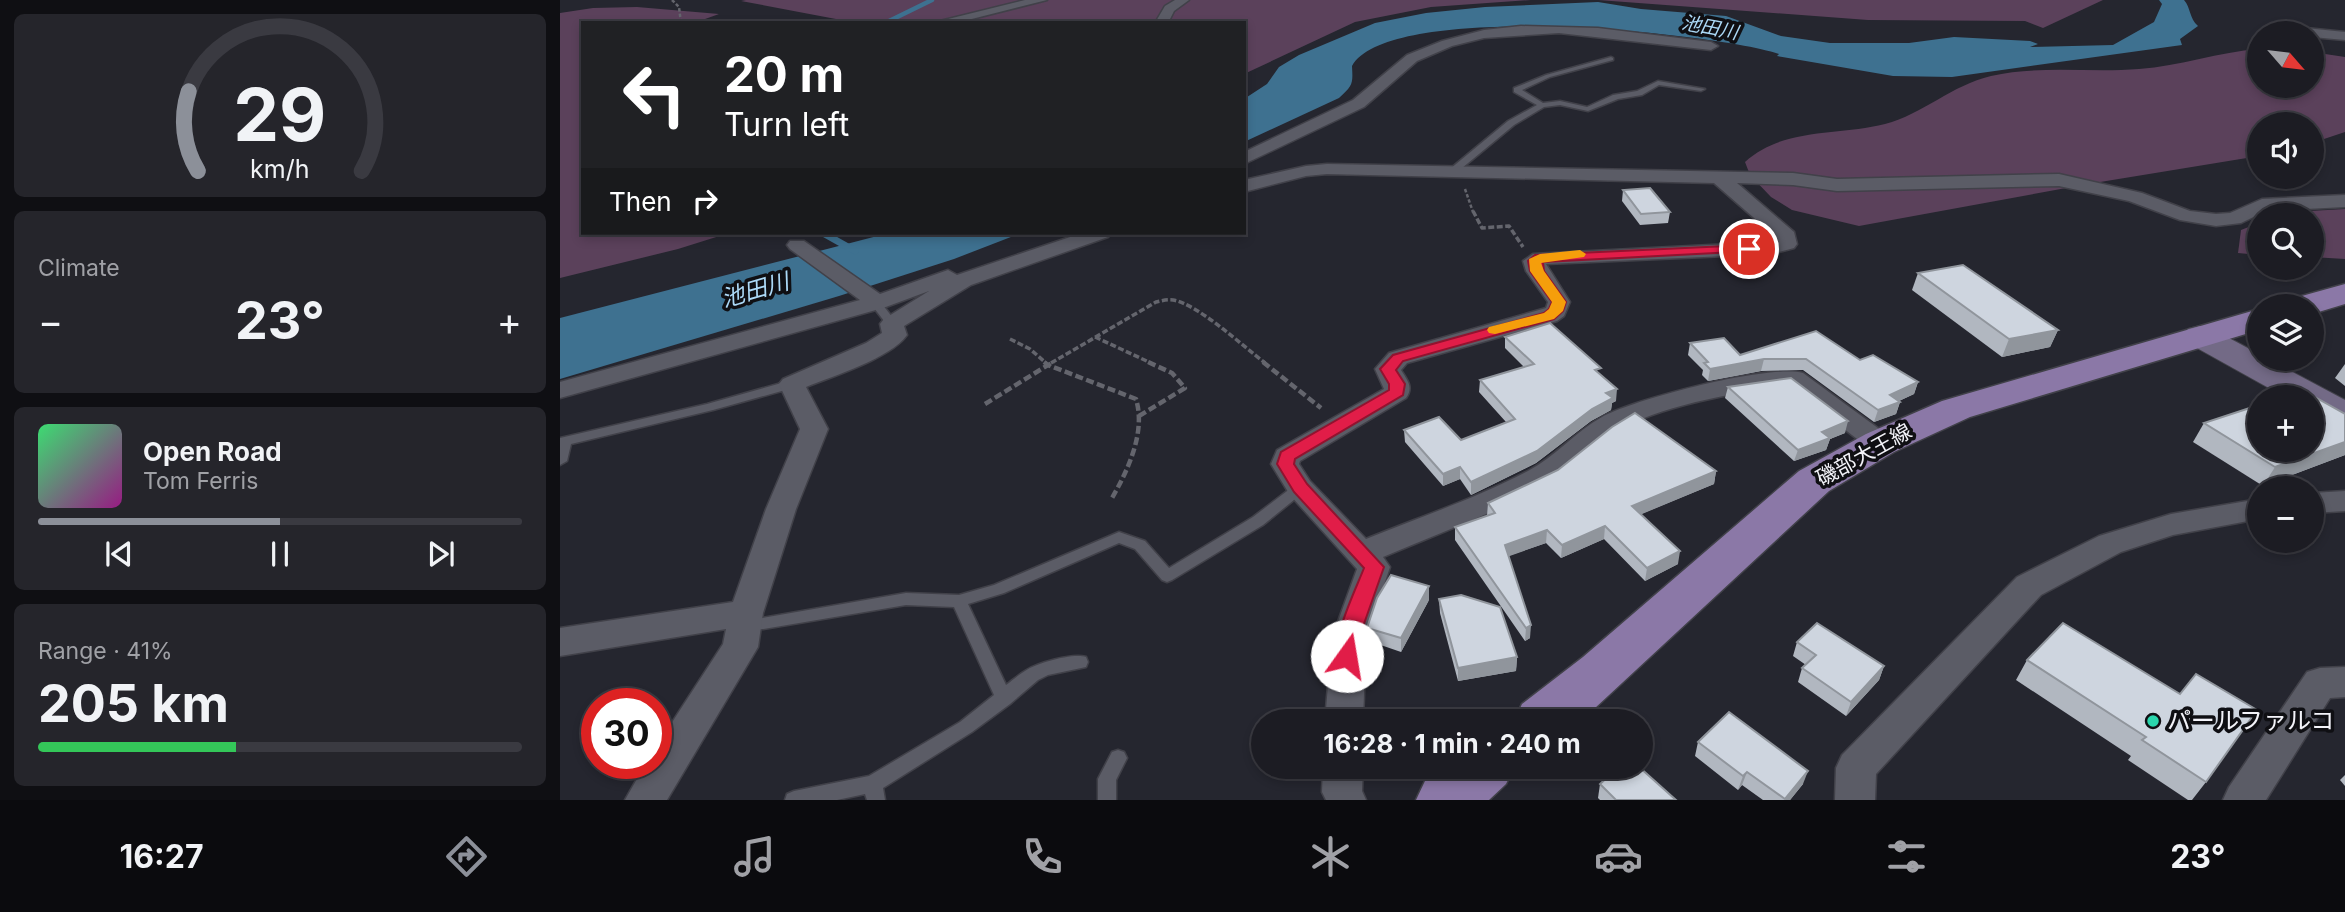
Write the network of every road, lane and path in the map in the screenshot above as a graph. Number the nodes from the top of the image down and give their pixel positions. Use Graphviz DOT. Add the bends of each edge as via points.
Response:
graph roads {
  1 [pos="672,0"];
  2 [pos="1041,0"];
  3 [pos="1183,0"];
  4 [pos="681,21"];
  5 [pos="947,21"];
  6 [pos="1162,21"];
  7 [pos="2324,34"];
  8 [pos="2345,36"];
  9 [pos="2324,42"];
  10 [pos="1711,46"];
  11 [pos="2345,46"];
  12 [pos="1611,60"];
  13 [pos="1701,89"];
  14 [pos="1542,105"];
  15 [pos="1311,127"];
  16 [pos="1246,158"];
  17 [pos="1311,171"];
  18 [pos="1456,171"];
  19 [pos="1718,177"];
  20 [pos="1246,186"];
  21 [pos="2345,201"];
  22 [pos="1063,235"];
  23 [pos="1095,235"];
  24 [pos="797,245"];
  25 [pos="1534,261"];
  26 [pos="2345,294"];
  27 [pos="2324,300"];
  28 [pos="879,308"];
  29 [pos="2247,322"];
  30 [pos="2200,336"];
  31 [pos="1095,337"];
  32 [pos="1010,339"];
  33 [pos="1048,365"];
  34 [pos="792,384"];
  35 [pos="560,390"];
  36 [pos="985,404"];
  37 [pos="2345,415"];
  38 [pos="1138,417"];
  39 [pos="1340,425"];
  40 [pos="562,442"];
  41 [pos="1880,443"];
  42 [pos="560,461"];
  43 [pos="1300,488"];
  44 [pos="1112,498"];
  45 [pos="2345,500"];
  46 [pos="2324,502"];
  47 [pos="2247,511"];
  48 [pos="1362,553"];
  49 [pos="959,601"];
  50 [pos="745,620"];
  51 [pos="560,642"];
  52 [pos="1080,662"];
  53 [pos="2345,682"];
  54 [pos="1004,699"];
  55 [pos="1345,709"];
  56 [pos="1557,709"];
  57 [pos="1118,758"];
  58 [pos="1342,779"];
  59 [pos="1471,779"];
  60 [pos="875,792"];
  61 [pos="645,800"];
  62 [pos="794,800"];
  63 [pos="1107,800"];
  64 [pos="1346,800"];
  65 [pos="1446,800"];
  66 [pos="1855,800"];
  67 [pos="2242,800"];
  1 -- 4 [label="path" via="679,7"];
  2 -- 5 [label="street"];
  3 -- 6 [label="street" via="1168,9"];
  7 -- 8 [label="street"];
  9 -- 11 [label="street"];
  10 -- 15 [label="street" via="1558,29 1449,42 1400,65 1368,98"];
  12 -- 14 [label="lane" via="1548,76 1517,90"];
  13 -- 14 [label="lane" via="1658,83 1588,109 1560,103"];
  14 -- 18 [label="lane" via="1511,123"];
  15 -- 16 [label="street"];
  15 -- 17 [label="street" via="1304,153"];
  17 -- 18 [label="street"];
  17 -- 20 [label="street"];
  18 -- 19 [label="street"];
  18 -- 25 [label="path" via="1482,228 1512,227"];
  19 -- 21 [label="street" via="1837,185 2059,180 2216,220 2234,219 2262,205"];
  19 -- 25 [label="street" via="1787,236 1787,244"];
  22 -- 28 [label="street"];
  23 -- 28 [label="street"];
  24 -- 28 [label="street"];
  25 -- 39 [label="street" via="1559,302 1556,311 1398,358 1388,369 1397,392"];
  26 -- 27 [label="main road"];
  28 -- 34 [label="street" via="895,335"];
  28 -- 35 [label="street"];
  29 -- 30 [label="main road, 磯部大王線"];
  30 -- 37 [label="street"];
  30 -- 41 [label="main road, 磯部大王線" via="1956,408"];
  31 -- 33 [label="path"];
  31 -- 38 [label="path" via="1172,373 1185,387"];
  31 -- 39 [label="path" via="1156,302 1177,300 1242,341"];
  32 -- 33 [label="path"];
  33 -- 36 [label="path"];
  33 -- 38 [label="path" via="1136,399"];
  34 -- 40 [label="lane"];
  34 -- 50 [label="street" via="814,429 781,509"];
  38 -- 44 [label="path" via="1127,472"];
  39 -- 43 [label="street" via="1287,456 1285,464"];
  40 -- 42 [label="lane"];
  41 -- 48 [label="street" via="1794,378 1699,397 1623,416 1558,467 1525,485"];
  41 -- 56 [label="main road, 磯部大王線" via="1814,481"];
  43 -- 48 [label="street"];
  43 -- 49 [label="lane" via="1258,521 1167,576 1140,545 1119,537 999,589"];
  45 -- 46 [label="street"];
  47 -- 66 [label="street" via="2171,525 2110,544 2029,586 1856,768"];
  48 -- 55 [label="street" via="1374,567 1349,638"];
  49 -- 50 [label="lane" via="906,599"];
  49 -- 54 [label="lane"];
  50 -- 51 [label="street"];
  50 -- 61 [label="street" via="740,647"];
  52 -- 54 [label="lane" via="1032,675"];
  53 -- 67 [label="street" via="2320,683"];
  54 -- 60 [label="lane"];
  57 -- 63 [label="lane" via="1107,779"];
  58 -- 64 [label="street"];
  59 -- 65 [label="main road"];
  60 -- 62 [label="lane"];
}
